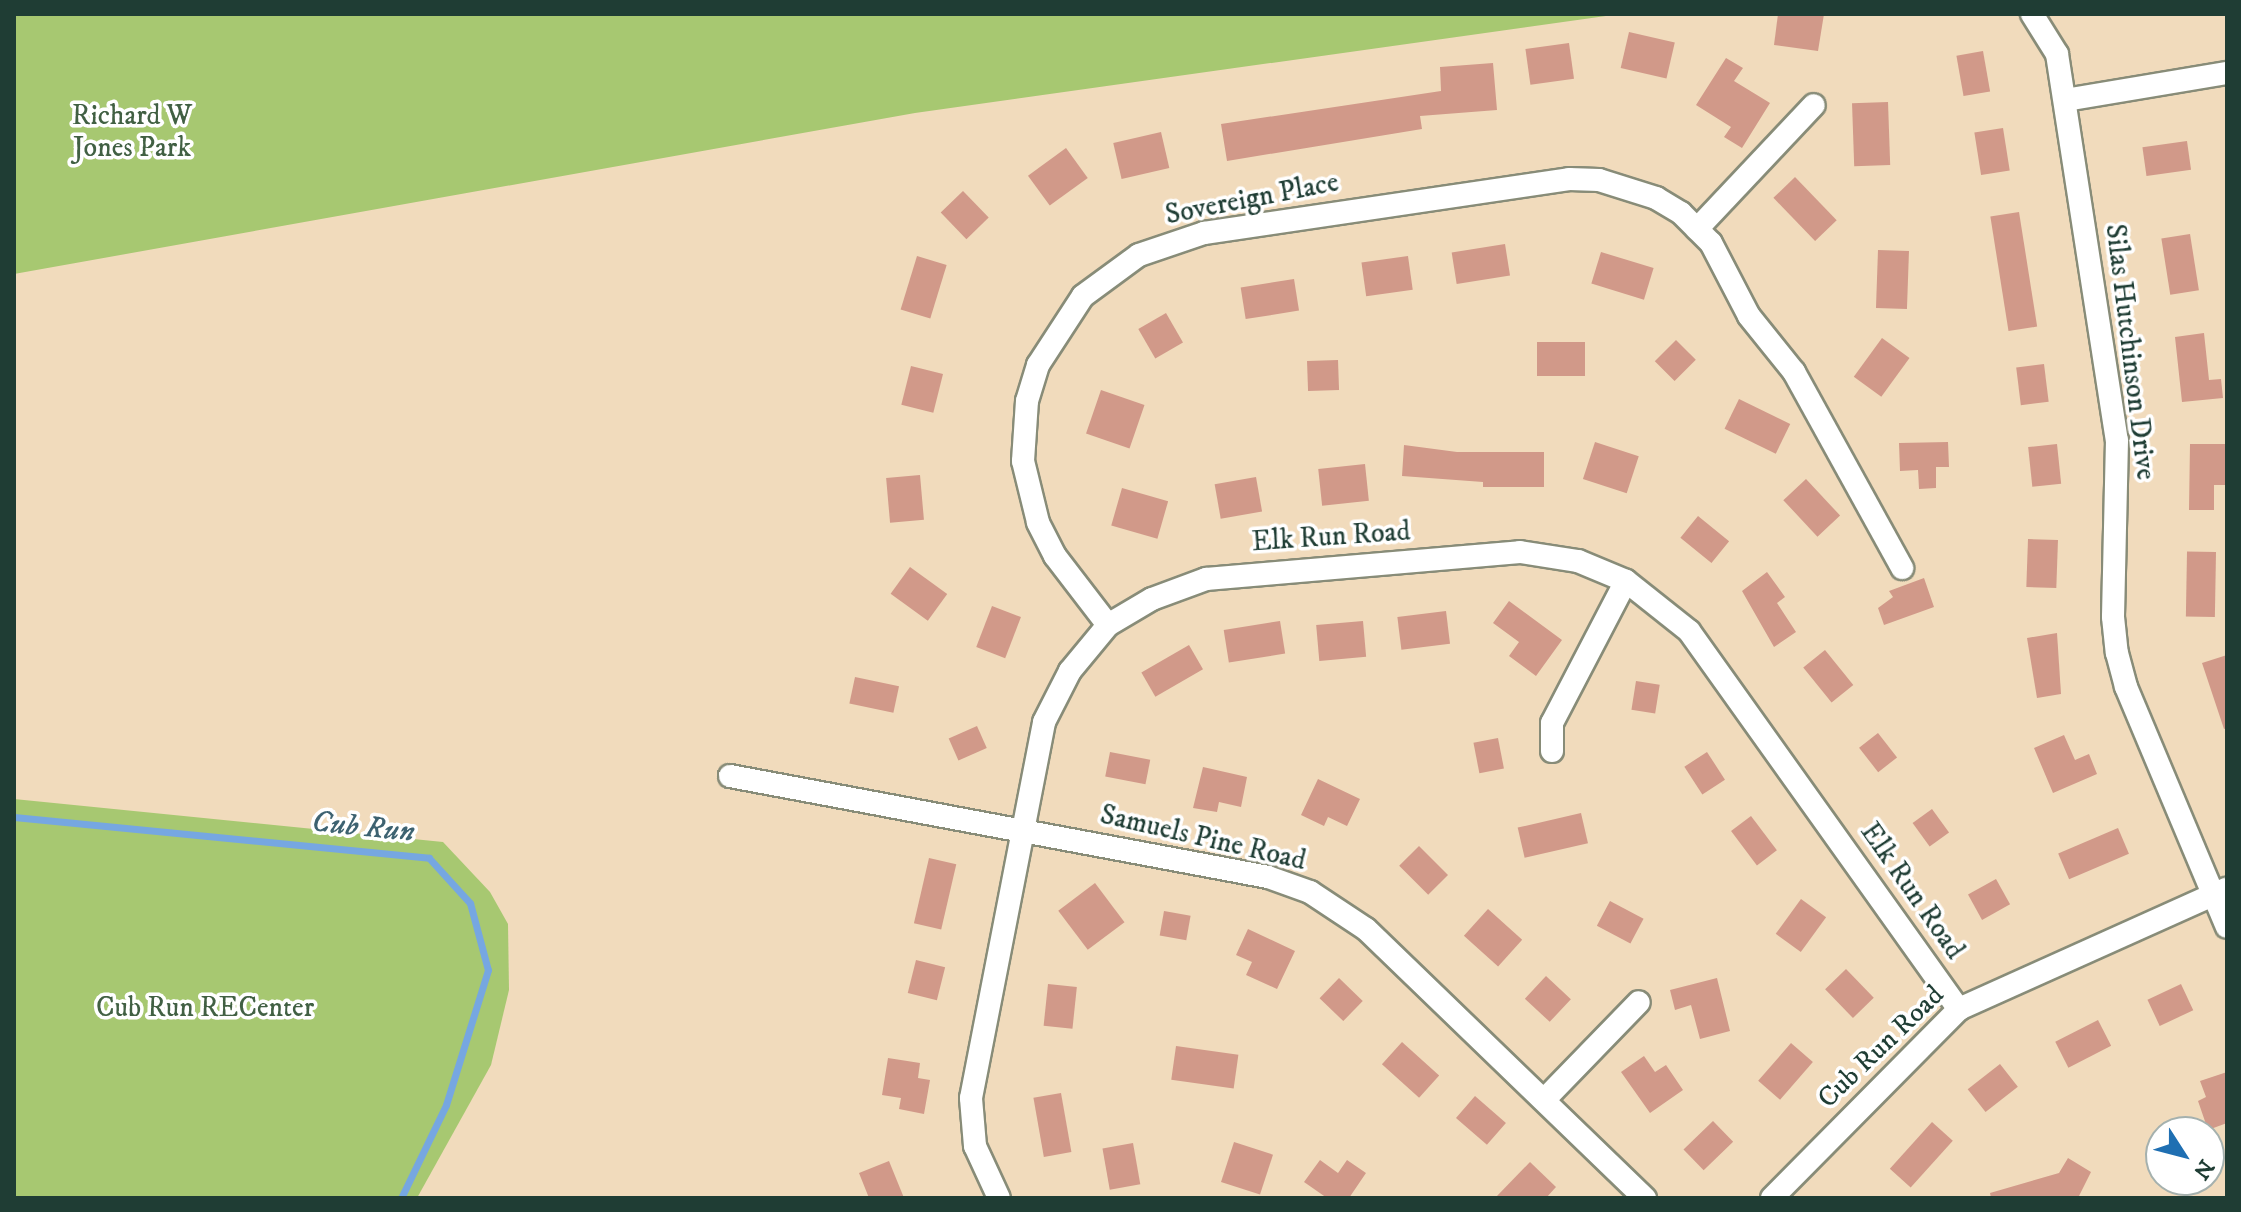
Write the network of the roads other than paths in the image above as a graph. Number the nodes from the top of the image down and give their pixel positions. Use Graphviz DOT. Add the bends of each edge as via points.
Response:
graph roads {
  1 [pos="2032,14"];
  2 [pos="2227,73"];
  3 [pos="2065,100"];
  4 [pos="1814,105"];
  5 [pos="1697,229"];
  6 [pos="1902,568"];
  7 [pos="1626,581"];
  8 [pos="1108,625"];
  9 [pos="1552,751"];
  10 [pos="730,776"];
  11 [pos="1021,831"];
  12 [pos="2220,891"];
  13 [pos="2227,927"];
  14 [pos="1639,1002"];
  15 [pos="1959,1009"];
  16 [pos="1544,1100"];
  17 [pos="999,1198"];
  18 [pos="1645,1198"];
  19 [pos="1772,1198"];
  1 -- 3 [label="street, Silas Hutchinson Drive" via="2057,54"];
  2 -- 3 [label="street"];
  3 -- 12 [label="street, Silas Hutchinson Drive" via="2117,440 2117,653 2126,687"];
  4 -- 5 [label="street"];
  5 -- 6 [label="street, Sovereign Place" via="1724,260 1749,316 1794,372"];
  5 -- 8 [label="street, Sovereign Place" via="1681,213 1629,187 1569,179 1204,233 1160,246 1109,273 1083,296 1048,343 1027,401 1023,437 1038,522 1069,577"];
  7 -- 8 [label="street, Elk Run Road" via="1578,561 1520,552 1234,574 1178,587"];
  7 -- 9 [label="street" via="1552,723"];
  7 -- 15 [label="street, Elk Run Road" via="1671,612 1705,651"];
  8 -- 11 [label="street, Elk Run Road" via="1051,704"];
  10 -- 11 [label="street, Samuels Pine Road"];
  11 -- 16 [label="street, Samuels Pine Road" via="1268,877 1310,892 1366,929"];
  11 -- 17 [label="street, Elk Run Road" via="971,1098 975,1146"];
  12 -- 13 [label="street, Silas Hutchinson Drive"];
  12 -- 15 [label="street, Cub Run Road"];
  14 -- 16 [label="street"];
  15 -- 19 [label="street, Cub Run Road"];
  16 -- 18 [label="street, Samuels Pine Road"];
}
